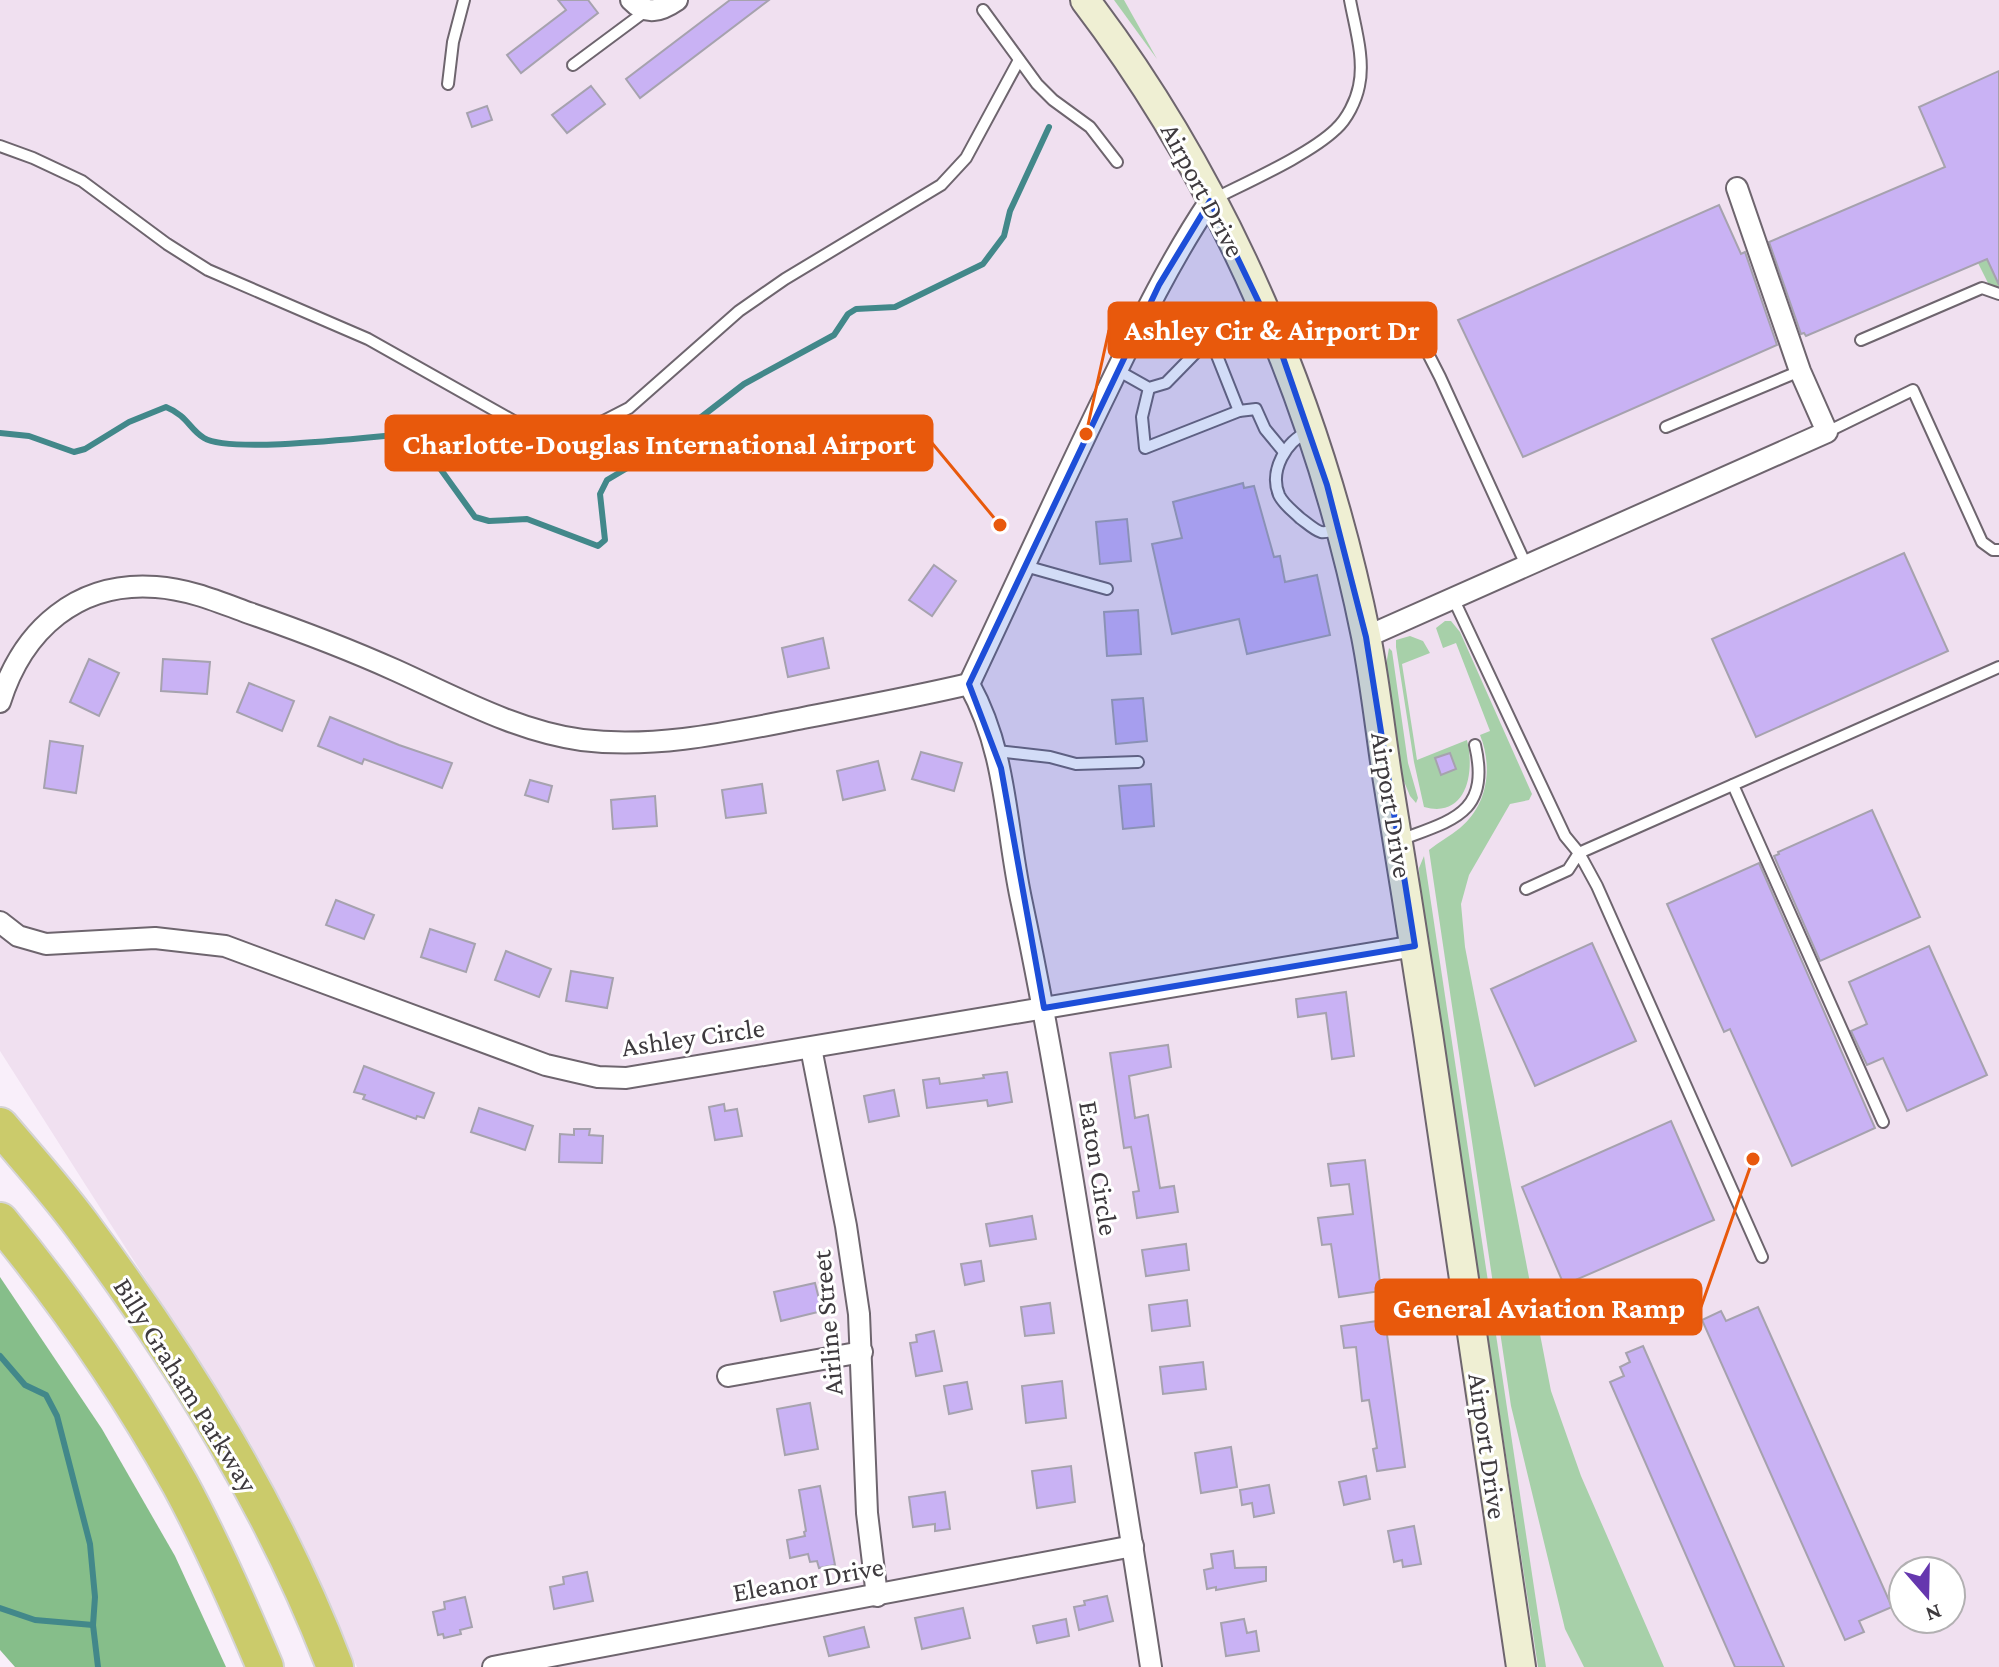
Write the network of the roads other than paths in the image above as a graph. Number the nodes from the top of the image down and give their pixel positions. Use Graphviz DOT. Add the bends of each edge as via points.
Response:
graph roads {
  1 [pos="464,0"];
  2 [pos="677,0"];
  3 [pos="1085,0"];
  4 [pos="1350,0"];
  5 [pos="639,5"];
  6 [pos="983,10"];
  7 [pos="1019,60"];
  8 [pos="573,65"];
  9 [pos="448,84"];
  10 [pos="0,146"];
  11 [pos="1117,162"];
  12 [pos="1737,188"];
  13 [pos="1210,201"];
  14 [pos="1999,294"];
  15 [pos="1277,340"];
  16 [pos="1861,340"];
  17 [pos="1117,370"];
  18 [pos="1800,371"];
  19 [pos="1149,388"];
  20 [pos="1239,411"];
  21 [pos="1666,427"];
  22 [pos="1309,431"];
  23 [pos="1827,432"];
  24 [pos="1284,452"];
  25 [pos="1340,528"];
  26 [pos="1999,550"];
  27 [pos="1526,565"];
  28 [pos="1025,566"];
  29 [pos="1107,589"];
  30 [pos="1453,598"];
  31 [pos="1366,637"];
  32 [pos="1999,667"];
  33 [pos="969,684"];
  34 [pos="0,702"];
  35 [pos="1475,745"];
  36 [pos="997,751"];
  37 [pos="1138,762"];
  38 [pos="1733,785"];
  39 [pos="1398,841"];
  40 [pos="1579,853"];
  41 [pos="1526,889"];
  42 [pos="0,922"];
  43 [pos="1415,946"];
  44 [pos="1044,1008"];
  45 [pos="811,1048"];
  46 [pos="1883,1122"];
  47 [pos="0,1126"];
  48 [pos="0,1221"];
  49 [pos="1762,1257"];
  50 [pos="862,1352"];
  51 [pos="728,1376"];
  52 [pos="1133,1546"];
  53 [pos="877,1596"];
  54 [pos="265,1667"];
  55 [pos="335,1667"];
  56 [pos="493,1667"];
  57 [pos="1151,1667"];
  58 [pos="1521,1667"];
  1 -- 9 [label="lane"];
  2 -- 5 [label="street" via="660,10"];
  3 -- 13 [label="street, Airport Drive" via="1171,126"];
  4 -- 13 [label="lane" via="1360,85 1338,128"];
  5 -- 8 [label="lane"];
  6 -- 7 [label="lane"];
  7 -- 10 [label="lane" via="966,158 941,185 739,311 629,408 592,427 561,434 526,428 368,339 208,270 82,181"];
  7 -- 11 [label="lane" via="1053,100 1090,127"];
  12 -- 18 [label="street"];
  13 -- 15 [label="street, Airport Drive"];
  13 -- 17 [label="street" via="1159,285"];
  14 -- 16 [label="lane" via="1982,288"];
  15 -- 22 [label="street, Airport Drive"];
  15 -- 27 [label="lane" via="1372,311 1403,320 1418,334 1434,364"];
  17 -- 19 [label="lane"];
  17 -- 28 [label="street"];
  18 -- 21 [label="lane"];
  18 -- 23 [label="street"];
  19 -- 20 [label="lane" via="1166,383 1210,338"];
  19 -- 20 [label="lane" via="1142,417 1145,448"];
  20 -- 24 [label="lane" via="1256,409"];
  22 -- 24 [label="lane"];
  22 -- 25 [label="street, Airport Drive"];
  23 -- 26 [label="lane" via="1913,390 1982,542"];
  23 -- 27 [label="street"];
  24 -- 25 [label="lane" via="1277,480 1281,500 1321,532"];
  25 -- 31 [label="street, Airport Drive"];
  27 -- 30 [label="street"];
  28 -- 29 [label="lane"];
  28 -- 33 [label="street"];
  30 -- 31 [label="street"];
  30 -- 40 [label="lane" via="1565,836"];
  31 -- 39 [label="street, Airport Drive"];
  32 -- 38 [label="lane"];
  33 -- 34 [label="street" via="717,735 581,740 499,716 275,622 203,597 141,586 108,590 65,607 36,633"];
  33 -- 36 [label="street, Eaton Circle"];
  35 -- 39 [label="lane" via="1481,769 1475,797 1455,819"];
  36 -- 37 [label="lane" via="1076,764"];
  36 -- 44 [label="street, Eaton Circle"];
  38 -- 40 [label="lane"];
  38 -- 46 [label="lane"];
  39 -- 43 [label="street, Airport Drive"];
  40 -- 41 [label="lane" via="1568,870"];
  40 -- 49 [label="lane"];
  42 -- 45 [label="street, Ashley Circle" via="18,936 46,944 155,938 225,946 546,1065 598,1077 626,1078"];
  43 -- 44 [label="street, Ashley Circle"];
  43 -- 58 [label="street, Airport Drive"];
  44 -- 45 [label="street, Ashley Circle"];
  44 -- 52 [label="street, Eaton Circle"];
  45 -- 50 [label="street, Airline Street" via="846,1226"];
  47 -- 55 [label="highway, Billy Graham Parkway" via="80,1222 199,1394 268,1517"];
  48 -- 54 [label="highway, Billy Graham Parkway" via="135,1408 181,1486"];
  50 -- 51 [label="street"];
  50 -- 53 [label="street, Airline Street" via="864,1471"];
  52 -- 53 [label="street, Eleanor Drive"];
  52 -- 57 [label="street, Eaton Circle"];
  53 -- 56 [label="street, Eleanor Drive"];
}
